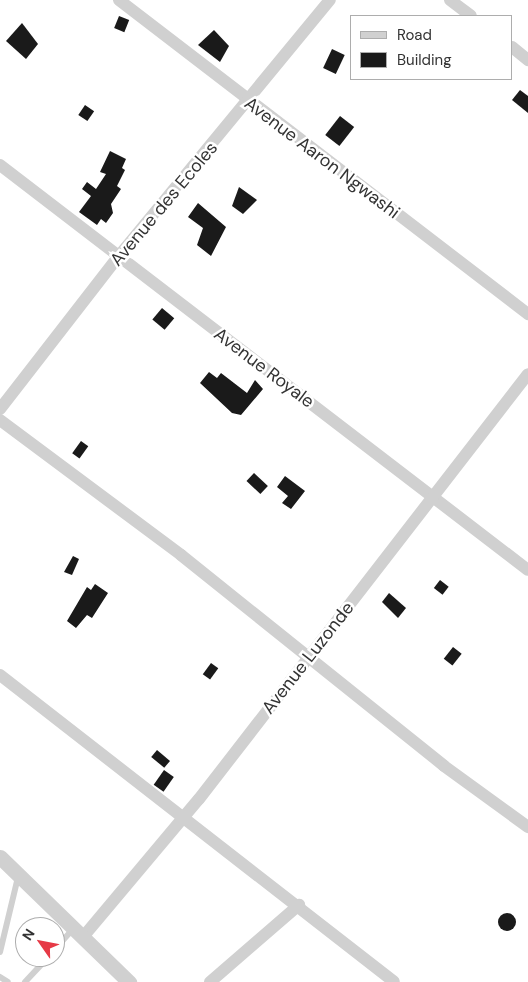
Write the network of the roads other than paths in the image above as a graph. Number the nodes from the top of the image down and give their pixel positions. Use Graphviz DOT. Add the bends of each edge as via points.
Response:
graph roads {
  1 [pos="119,0"];
  2 [pos="330,0"];
  3 [pos="450,0"];
  4 [pos="471,15"];
  5 [pos="513,48"];
  6 [pos="528,60"];
  7 [pos="248,103"];
  8 [pos="0,165"];
  9 [pos="118,257"];
  10 [pos="528,314"];
  11 [pos="528,374"];
  12 [pos="0,409"];
  13 [pos="0,420"];
  14 [pos="432,497"];
  15 [pos="528,570"];
  16 [pos="308,659"];
  17 [pos="0,675"];
  18 [pos="184,817"];
  19 [pos="528,827"];
  20 [pos="0,857"];
  21 [pos="18,875"];
  22 [pos="299,905"];
  23 [pos="79,933"];
  24 [pos="65,942"];
  25 [pos="0,952"];
  26 [pos="39,967"];
  27 [pos="0,977"];
  28 [pos="8,982"];
  29 [pos="25,982"];
  30 [pos="129,982"];
  31 [pos="210,982"];
  32 [pos="394,982"];
  1 -- 7 [label="street, Avenue Aaron Ngwashi"];
  2 -- 7 [label="street, Avenue des Ecoles"];
  3 -- 4 [label="street"];
  5 -- 6 [label="street"];
  7 -- 9 [label="street, Avenue des Ecoles"];
  7 -- 10 [label="street, Avenue Aaron Ngwashi"];
  8 -- 9 [label="street, Avenue Royale"];
  9 -- 12 [label="street, Avenue des Ecoles"];
  9 -- 14 [label="street, Avenue Royale"];
  11 -- 14 [label="street, Avenue Luzonde"];
  13 -- 16 [label="street" via="181,555"];
  14 -- 15 [label="street, Avenue Royale"];
  14 -- 16 [label="street, Avenue Luzonde"];
  16 -- 18 [label="street, Avenue Luzonde"];
  16 -- 19 [label="street"];
  17 -- 18 [label="street"];
  18 -- 22 [label="street"];
  18 -- 23 [label="street, Avenue Luzonde"];
  20 -- 21 [label="street"];
  21 -- 23 [label="street"];
  21 -- 25 [label="lane"];
  22 -- 31 [label="street"];
  22 -- 32 [label="street"];
  23 -- 24 [label="lane"];
  23 -- 30 [label="street"];
  26 -- 29 [label="lane"];
  27 -- 28 [label="lane"];
}
